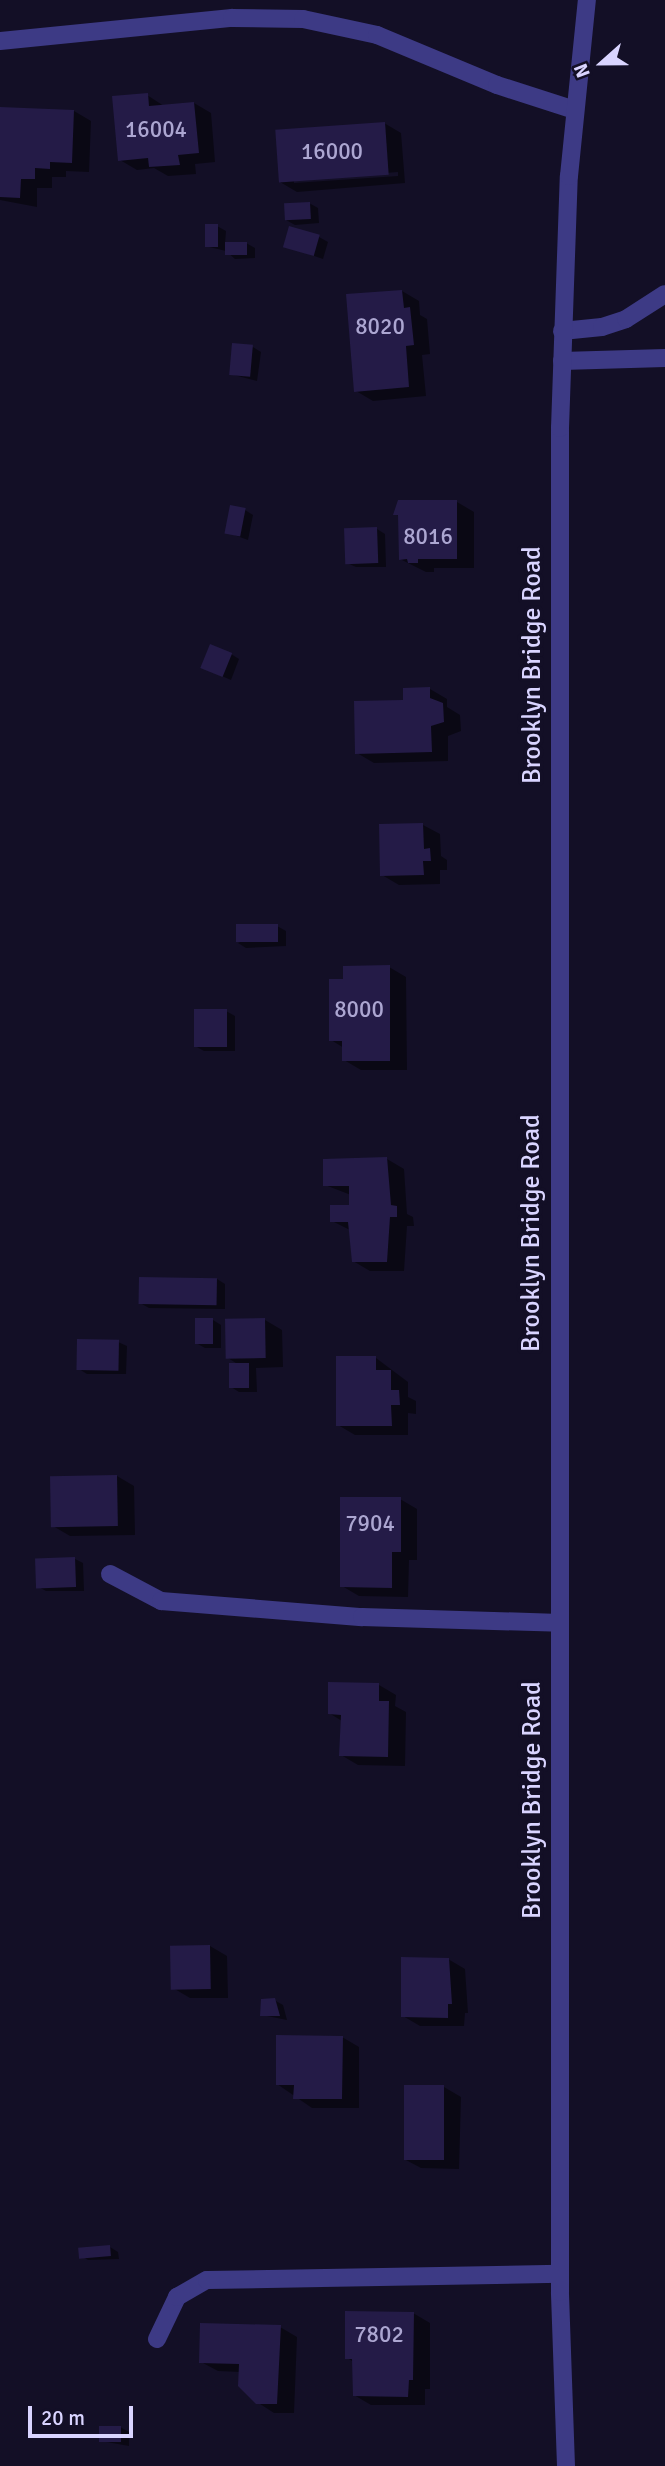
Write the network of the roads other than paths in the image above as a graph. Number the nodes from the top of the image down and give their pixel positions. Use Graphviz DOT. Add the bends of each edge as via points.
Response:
graph roads {
  1 [pos="587,0"];
  2 [pos="0,41"];
  3 [pos="575,110"];
  4 [pos="665,294"];
  5 [pos="562,331"];
  6 [pos="665,358"];
  7 [pos="562,361"];
  8 [pos="110,1574"];
  9 [pos="559,1623"];
  10 [pos="560,2274"];
  11 [pos="157,2339"];
  12 [pos="566,2466"];
  1 -- 3 [label="street, Brooklyn Bridge Road"];
  2 -- 3 [label="street" via="232,18 303,19 377,35 497,85"];
  3 -- 5 [label="street, Brooklyn Bridge Road"];
  4 -- 5 [label="street" via="626,319 603,327"];
  5 -- 7 [label="street, Brooklyn Bridge Road"];
  6 -- 7 [label="street"];
  7 -- 9 [label="street, Brooklyn Bridge Road"];
  8 -- 9 [label="street" via="160,1601 362,1617"];
  9 -- 10 [label="street, Brooklyn Bridge Road"];
  10 -- 11 [label="street" via="207,2280 177,2297"];
  10 -- 12 [label="street, Brooklyn Bridge Road"];
}
